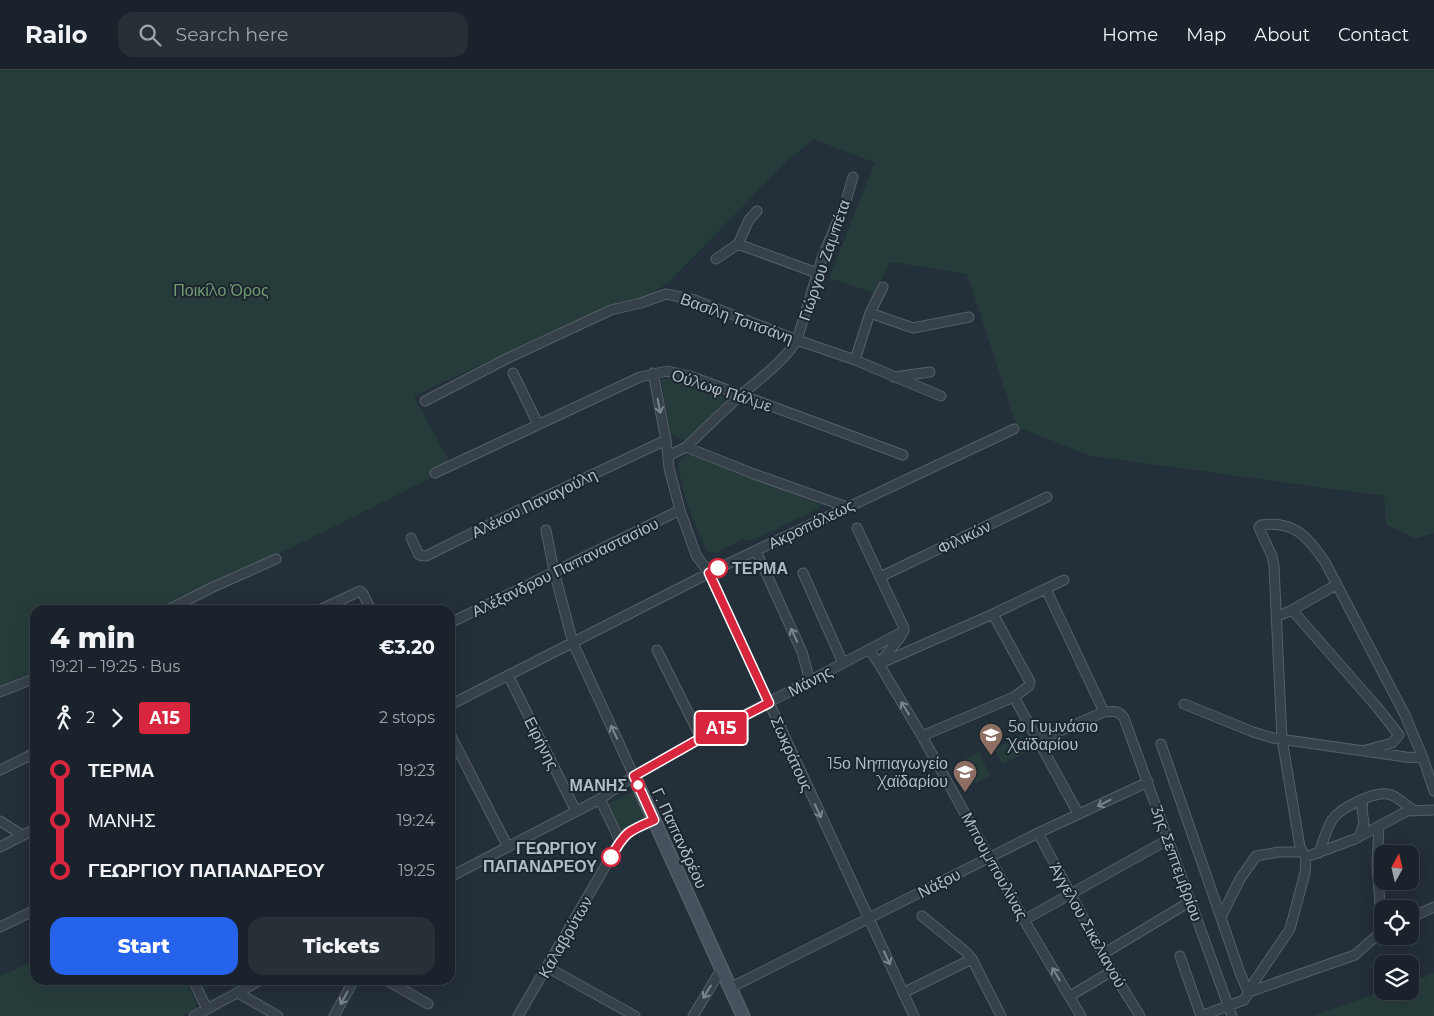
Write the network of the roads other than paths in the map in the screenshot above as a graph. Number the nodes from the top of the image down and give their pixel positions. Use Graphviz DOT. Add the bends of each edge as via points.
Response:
graph roads {
  1 [pos="853,177"];
  2 [pos="757,211"];
  3 [pos="738,244"];
  4 [pos="716,259"];
  5 [pos="817,273"];
  6 [pos="883,287"];
  7 [pos="870,313"];
  8 [pos="969,317"];
  9 [pos="797,340"];
  10 [pos="855,360"];
  11 [pos="930,372"];
  12 [pos="513,373"];
  13 [pos="653,373"];
  14 [pos="894,377"];
  15 [pos="742,394"];
  16 [pos="941,396"];
  17 [pos="425,401"];
  18 [pos="538,424"];
  19 [pos="1014,429"];
  20 [pos="666,440"];
  21 [pos="686,447"];
  22 [pos="903,455"];
  23 [pos="668,456"];
  24 [pos="434,472"];
  25 [pos="1047,497"];
  26 [pos="847,507"];
  27 [pos="680,510"];
  28 [pos="856,528"];
  29 [pos="546,530"];
  30 [pos="411,538"];
  31 [pos="756,551"];
  32 [pos="276,560"];
  33 [pos="554,571"];
  34 [pos="709,573"];
  35 [pos="803,573"];
  36 [pos="880,577"];
  37 [pos="1064,580"];
  38 [pos="1336,585"];
  39 [pos="1046,589"];
  40 [pos="178,605"];
  41 [pos="330,605"];
  42 [pos="369,605"];
  43 [pos="1292,610"];
  44 [pos="993,614"];
  45 [pos="1276,617"];
  46 [pos="455,620"];
  47 [pos="904,631"];
  48 [pos="573,643"];
  49 [pos="869,649"];
  50 [pos="658,650"];
  51 [pos="843,663"];
  52 [pos="878,664"];
  53 [pos="508,675"];
  54 [pos="30,680"];
  55 [pos="810,681"];
  56 [pos="0,692"];
  57 [pos="1014,696"];
  58 [pos="455,702"];
  59 [pos="769,703"];
  60 [pos="1184,704"];
  61 [pos="1104,712"];
  62 [pos="922,736"];
  63 [pos="701,738"];
  64 [pos="1282,739"];
  65 [pos="1039,740"];
  66 [pos="455,744"];
  67 [pos="1161,744"];
  68 [pos="1361,751"];
  69 [pos="30,755"];
  70 [pos="1423,758"];
  71 [pos="0,770"];
  72 [pos="634,776"];
  73 [pos="1148,782"];
  74 [pos="1434,792"];
  75 [pos="600,799"];
  76 [pos="1363,800"];
  77 [pos="1416,810"];
  78 [pos="1434,810"];
  79 [pos="576,811"];
  80 [pos="1078,813"];
  81 [pos="654,820"];
  82 [pos="0,821"];
  83 [pos="1379,826"];
  84 [pos="30,831"];
  85 [pos="1038,833"];
  86 [pos="22,835"];
  87 [pos="1359,837"];
  88 [pos="1169,839"];
  89 [pos="620,841"];
  90 [pos="0,847"];
  91 [pos="508,847"];
  92 [pos="1319,853"];
  93 [pos="1304,855"];
  94 [pos="990,857"];
  95 [pos="455,874"];
  96 [pos="1070,894"];
  97 [pos="1380,900"];
  98 [pos="1190,901"];
  99 [pos="1434,907"];
  100 [pos="30,912"];
  101 [pos="1419,914"];
  102 [pos="922,916"];
  103 [pos="1221,917"];
  104 [pos="868,919"];
  105 [pos="1024,920"];
  106 [pos="0,927"];
  107 [pos="1374,938"];
  108 [pos="1103,954"];
  109 [pos="1180,956"];
  110 [pos="972,959"];
  111 [pos="547,968"];
  112 [pos="722,968"];
  113 [pos="1112,971"];
  114 [pos="196,985"];
  115 [pos="247,985"];
  116 [pos="351,985"];
  117 [pos="395,985"];
  118 [pos="730,988"];
  119 [pos="1250,992"];
  120 [pos="238,993"];
  121 [pos="903,993"];
  122 [pos="1070,996"];
  123 [pos="428,1004"];
  124 [pos="1228,1005"];
  125 [pos="208,1009"];
  126 [pos="194,1016"];
  127 [pos="278,1016"];
  128 [pos="334,1016"];
  129 [pos="518,1016"];
  130 [pos="635,1016"];
  131 [pos="693,1016"];
  132 [pos="743,1016"];
  133 [pos="914,1016"];
  134 [pos="1001,1016"];
  135 [pos="1081,1016"];
  136 [pos="1140,1016"];
  137 [pos="1201,1016"];
  138 [pos="1232,1016"];
  1 -- 5 [label="street, Γιώργου Ζαμπέτα"];
  2 -- 3 [label="street"];
  3 -- 4 [label="street"];
  3 -- 5 [label="street"];
  5 -- 9 [label="street, Γιώργου Ζαμπέτα"];
  6 -- 7 [label="street"];
  7 -- 8 [label="street" via="913,328"];
  7 -- 10 [label="street"];
  9 -- 10 [label="street, Βασίλη Τσιτσάνη"];
  9 -- 15 [label="street, Γιώργου Ζαμπέτα" via="784,359"];
  9 -- 17 [label="street, Βασίλη Τσιτσάνη" via="695,300 666,294 611,310"];
  10 -- 14 [label="street, Βασίλη Τσιτσάνη"];
  11 -- 14 [label="street"];
  12 -- 18 [label="street"];
  13 -- 15 [label="street, Ούλωφ Πάλμε" via="679,372"];
  13 -- 18 [label="street, Ούλωφ Πάλμε" via="640,376"];
  13 -- 20 [label="street, Σωκράτους, one-way"];
  14 -- 16 [label="street, Βασίλη Τσιτσάνη"];
  15 -- 21 [label="street, Γιώργου Ζαμπέτα"];
  15 -- 22 [label="street, Ούλωφ Πάλμε"];
  18 -- 24 [label="street, Ούλωφ Πάλμε"];
  19 -- 26 [label="street, Ακροπόλεως"];
  20 -- 23 [label="street, Σωκράτους"];
  20 -- 30 [label="street, Αλέκου Παναγούλη" via="426,556 420,555"];
  21 -- 23 [label="street"];
  21 -- 26 [label="street"];
  23 -- 27 [label="street, Σωκράτους"];
  25 -- 36 [label="street, Φιλικών"];
  26 -- 31 [label="street, Ακροπόλεως"];
  27 -- 33 [label="street, Αλέξανδρου Παπαναστασίου"];
  27 -- 34 [label="street, Σωκράτους" via="696,555"];
  28 -- 36 [label="street"];
  29 -- 33 [label="street, Γ. Παπανδρέου"];
  31 -- 34 [label="street, Ακροπόλεως"];
  55 -- 31 [label="street, one-way" via="802,652"];
  32 -- 40 [label="street"];
  33 -- 46 [label="street, Αλέξανδρου Παπαναστασίου"];
  33 -- 48 [label="street, Γ. Παπανδρέου"];
  34 -- 48 [label="street, Ακροπόλεως"];
  34 -- 59 [label="street, Σωκράτους"];
  35 -- 51 [label="street"];
  36 -- 47 [label="street"];
  37 -- 39 [label="street"];
  38 -- 43 [label="street"];
  38 -- 45 [label="street" via="1311,541 1286,526 1261,524 1259,527 1274,566"];
  38 -- 70 [label="street" via="1405,715"];
  39 -- 44 [label="street"];
  39 -- 61 [label="street"];
  41 -- 42 [label="street" via="360,591"];
  43 -- 45 [label="street"];
  43 -- 68 [label="street" via="1399,735 1392,743"];
  44 -- 52 [label="street"];
  44 -- 57 [label="street" via="1030,682 1026,689"];
  45 -- 64 [label="street"];
  47 -- 49 [label="street, Μάνης"];
  47 -- 52 [label="street"];
  48 -- 53 [label="street, Ακροπόλεως"];
  72 -- 48 [label="street, Γ. Παπανδρέου, one-way"];
  49 -- 51 [label="street, Μάνης"];
  49 -- 52 [label="street"];
  50 -- 63 [label="street"];
  51 -- 55 [label="street, Μάνης"];
  62 -- 52 [label="street, Μπουμπουλίνας, one-way"];
  53 -- 58 [label="street, Ακροπόλεως"];
  53 -- 79 [label="street, Ειρήνης"];
  54 -- 56 [label="street"];
  55 -- 59 [label="street, Μάνης"];
  57 -- 62 [label="street"];
  57 -- 65 [label="street"];
  59 -- 63 [label="street, Μάνης"];
  59 -- 104 [label="street, Σωκράτους, one-way"];
  60 -- 64 [label="street" via="1253,732"];
  61 -- 65 [label="street"];
  61 -- 73 [label="street, 3ης Σεπτεμβρίου" via="1120,712 1124,718"];
  62 -- 94 [label="street, Μπουμπουλίνας"];
  63 -- 72 [label="street, Μάνης"];
  64 -- 68 [label="street"];
  64 -- 93 [label="street" via="1290,796"];
  65 -- 80 [label="street"];
  66 -- 91 [label="street"];
  67 -- 103 [label="street"];
  68 -- 70 [label="street"];
  69 -- 71 [label="street"];
  70 -- 74 [label="street"];
  72 -- 75 [label="street, Μάνης"];
  72 -- 81 [label="street, Γ. Παπανδρέου"];
  73 -- 80 [label="street, Νάξου, one-way"];
  73 -- 88 [label="street, 3ης Σεπτεμβρίου"];
  75 -- 79 [label="street, Μάνης"];
  75 -- 89 [label="street"];
  76 -- 77 [label="street" via="1381,794 1391,795"];
  76 -- 87 [label="street" via="1364,823"];
  76 -- 92 [label="street" via="1338,813 1329,826"];
  77 -- 78 [label="street"];
  77 -- 83 [label="street" via="1407,811"];
  79 -- 91 [label="street, Μάνης"];
  80 -- 85 [label="street, Νάξου"];
  81 -- 89 [label="street, Καλαβρύτων" via="628,832"];
  81 -- 112 [label="street, Γ. Παπανδρέου"];
  82 -- 86 [label="street"];
  83 -- 87 [label="street"];
  83 -- 97 [label="street"];
  84 -- 86 [label="street"];
  85 -- 94 [label="street, Νάξου"];
  85 -- 96 [label="street, Άγγελου Σικελιανού"];
  86 -- 90 [label="street"];
  87 -- 92 [label="street"];
  88 -- 96 [label="street"];
  88 -- 98 [label="street, 3ης Σεπτεμβρίου"];
  89 -- 111 [label="street, Καλαβρύτων"];
  91 -- 95 [label="street, Μάνης"];
  92 -- 93 [label="street"];
  93 -- 103 [label="street" via="1280,852 1256,856"];
  93 -- 119 [label="street" via="1304,881 1290,929"];
  94 -- 104 [label="street, Νάξου"];
  94 -- 105 [label="street, Μπουμπουλίνας"];
  96 -- 105 [label="street"];
  96 -- 108 [label="street, Άγγελου Σικελιανού"];
  98 -- 108 [label="street"];
  98 -- 124 [label="street, 3ης Σεπτεμβρίου"];
  99 -- 101 [label="street"];
  100 -- 106 [label="street"];
  102 -- 110 [label="street"];
  103 -- 119 [label="street"];
  104 -- 118 [label="street, Νάξου"];
  104 -- 121 [label="street, Σωκράτους, one-way"];
  122 -- 105 [label="street, Μπουμπουλίνας, one-way"];
  107 -- 119 [label="street" via="1355,955"];
  108 -- 113 [label="street, Άγγελου Σικελιανού"];
  109 -- 137 [label="street"];
  110 -- 121 [label="street"];
  110 -- 134 [label="street"];
  111 -- 129 [label="street, Καλαβρύτων"];
  111 -- 130 [label="street"];
  112 -- 118 [label="street, Γ. Παπανδρέου"];
  112 -- 131 [label="street, one-way"];
  113 -- 122 [label="street"];
  113 -- 136 [label="street, Άγγελου Σικελιανού"];
  114 -- 125 [label="street"];
  115 -- 120 [label="street"];
  116 -- 128 [label="street, one-way"];
  117 -- 123 [label="street"];
  118 -- 132 [label="street, Γ. Παπανδρέου"];
  119 -- 124 [label="street" via="1244,1000"];
  120 -- 125 [label="street"];
  120 -- 127 [label="street"];
  121 -- 133 [label="street, Σωκράτους"];
  122 -- 135 [label="street, Μπουμπουλίνας"];
  124 -- 137 [label="street"];
  124 -- 138 [label="street, 3ης Σεπτεμβρίου"];
  125 -- 126 [label="street"];
}
